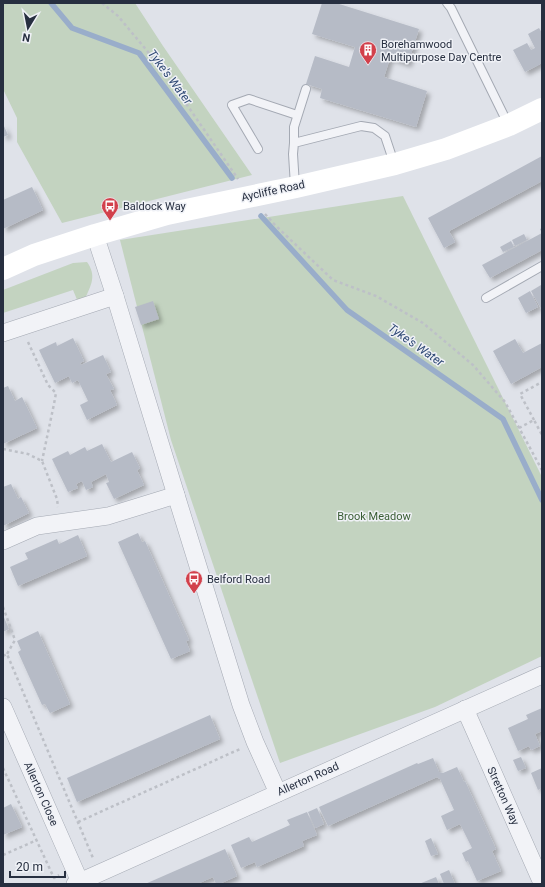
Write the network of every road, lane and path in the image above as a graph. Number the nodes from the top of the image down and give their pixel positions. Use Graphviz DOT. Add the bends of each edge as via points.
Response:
graph roads {
  1 [pos="102,3"];
  2 [pos="447,3"];
  3 [pos="306,89"];
  4 [pos="542,109"];
  5 [pos="297,115"];
  6 [pos="508,125"];
  7 [pos="294,143"];
  8 [pos="258,149"];
  9 [pos="394,164"];
  10 [pos="239,180"];
  11 [pos="296,187"];
  12 [pos="268,217"];
  13 [pos="94,235"];
  14 [pos="542,266"];
  15 [pos="3,268"];
  16 [pos="115,296"];
  17 [pos="486,298"];
  18 [pos="21,327"];
  19 [pos="3,333"];
  20 [pos="542,382"];
  21 [pos="534,420"];
  22 [pos="519,428"];
  23 [pos="542,435"];
  24 [pos="3,449"];
  25 [pos="42,461"];
  26 [pos="542,470"];
  27 [pos="176,495"];
  28 [pos="59,523"];
  29 [pos="3,541"];
  30 [pos="3,607"];
  31 [pos="7,654"];
  32 [pos="3,656"];
  33 [pos="542,675"];
  34 [pos="3,707"];
  35 [pos="464,709"];
  36 [pos="255,742"];
  37 [pos="278,793"];
  38 [pos="37,840"];
  39 [pos="3,855"];
  40 [pos="77,883"];
  41 [pos="542,883"];
  1 -- 10 [label="path" via="118,16 163,70"];
  2 -- 6 [label="lane"];
  3 -- 5 [label="lane"];
  4 -- 6 [label="street, Aycliffe Road"];
  5 -- 7 [label="lane"];
  5 -- 8 [label="lane" via="249,99 232,105"];
  6 -- 9 [label="street, Aycliffe Road" via="446,149"];
  7 -- 9 [label="lane" via="361,126 374,128 385,136"];
  7 -- 11 [label="lane"];
  9 -- 11 [label="street, Aycliffe Road"];
  11 -- 13 [label="street, Aycliffe Road" via="167,214"];
  12 -- 22 [label="path" via="333,280 376,296 422,322 473,365 505,402"];
  13 -- 15 [label="street, Aycliffe Road"];
  13 -- 16 [label="street"];
  14 -- 17 [label="lane"];
  16 -- 18 [label="street"];
  16 -- 27 [label="street"];
  18 -- 19 [label="street"];
  18 -- 25 [label="path" via="48,385 56,393"];
  20 -- 21 [label="path" via="520,394"];
  21 -- 22 [label="path"];
  21 -- 23 [label="path"];
  22 -- 26 [label="path"];
  24 -- 25 [label="path" via="28,454"];
  25 -- 28 [label="path" via="57,499"];
  27 -- 28 [label="street" via="108,516"];
  27 -- 36 [label="street" via="241,705"];
  28 -- 29 [label="street" via="37,526"];
  30 -- 31 [label="path" via="15,640"];
  31 -- 32 [label="path"];
  31 -- 36 [label="path" via="78,822"];
  33 -- 35 [label="street, Allerton Road"];
  34 -- 40 [label="street, Allerton Close"];
  35 -- 37 [label="street, Allerton Road"];
  35 -- 41 [label="street, Stretton Way"];
  36 -- 37 [label="street"];
  37 -- 40 [label="street, Allerton Road"];
  38 -- 39 [label="path"];
}
